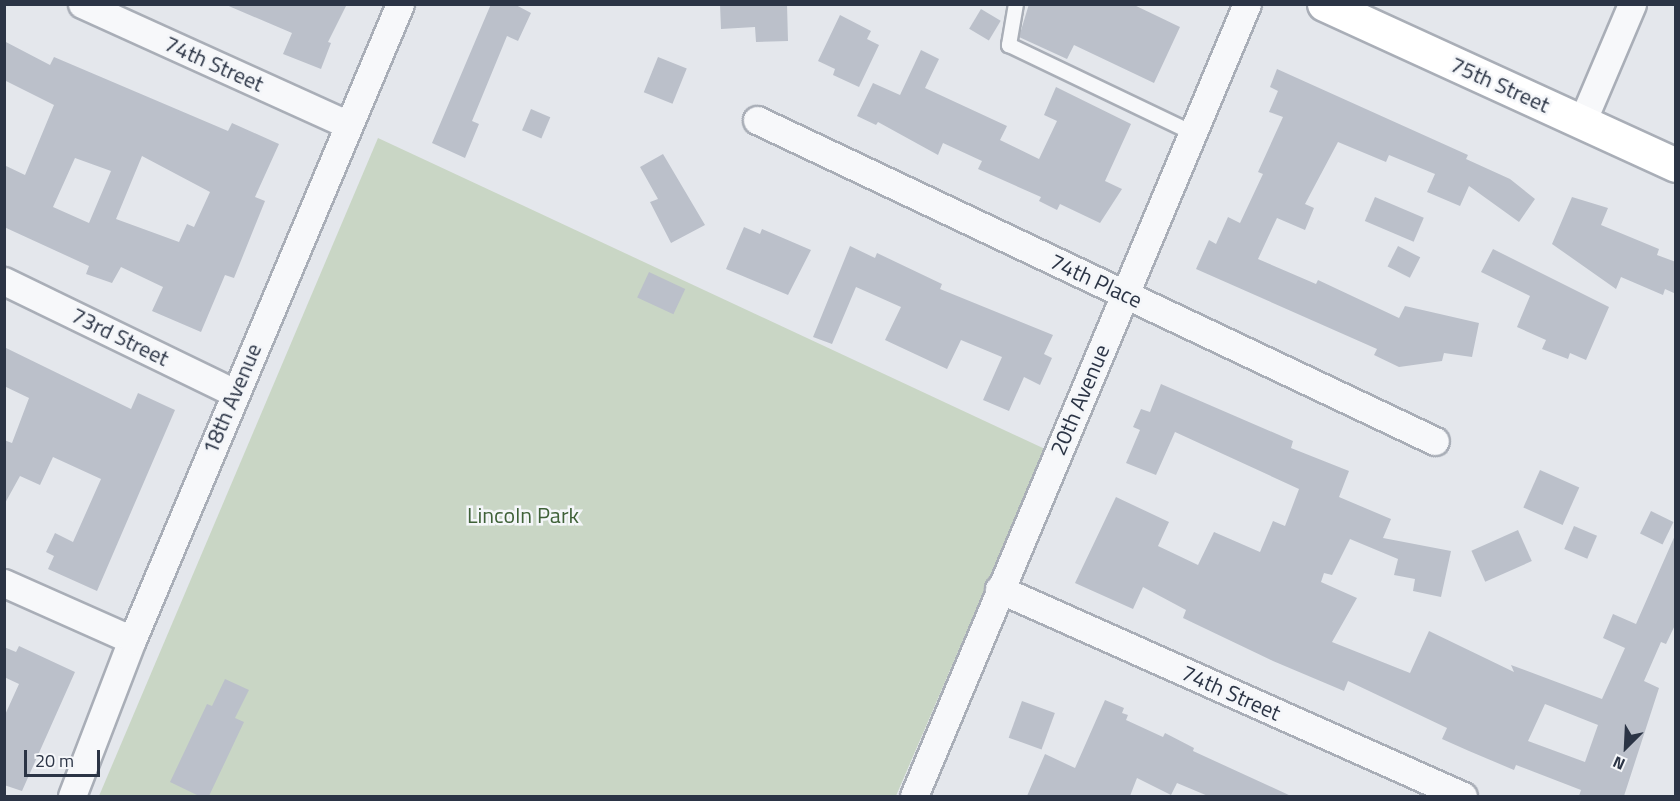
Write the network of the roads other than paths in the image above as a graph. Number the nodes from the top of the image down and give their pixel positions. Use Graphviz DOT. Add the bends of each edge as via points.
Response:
graph roads {
  1 [pos="82,4"];
  2 [pos="400,4"];
  3 [pos="1016,4"];
  4 [pos="1247,4"];
  5 [pos="1324,4"];
  6 [pos="1632,4"];
  7 [pos="757,120"];
  8 [pos="1582,122"];
  9 [pos="347,124"];
  10 [pos="1193,133"];
  11 [pos="1676,165"];
  12 [pos="4,281"];
  13 [pos="1125,294"];
  14 [pos="235,393"];
  15 [pos="1435,441"];
  16 [pos="4,583"];
  17 [pos="999,589"];
  18 [pos="132,640"];
  19 [pos="72,796"];
  20 [pos="914,796"];
  21 [pos="1463,796"];
  1 -- 9 [label="street, 74th Street"];
  2 -- 9 [label="street, 18th Avenue"];
  3 -- 10 [label="lane" via="1009,45"];
  4 -- 10 [label="street, 20th Avenue"];
  5 -- 8 [label="street, 75th Street"];
  6 -- 8 [label="street"];
  7 -- 13 [label="street, 74th Place"];
  8 -- 11 [label="street, 75th Street"];
  9 -- 14 [label="street, 18th Avenue"];
  10 -- 13 [label="street, 20th Avenue"];
  12 -- 14 [label="street, 73rd Street"];
  13 -- 15 [label="street, 74th Place"];
  13 -- 17 [label="street, 20th Avenue"];
  14 -- 18 [label="street, 18th Avenue"];
  16 -- 18 [label="street"];
  17 -- 20 [label="street, 20th Avenue"];
  17 -- 21 [label="street, 74th Street"];
  18 -- 19 [label="street, 18th Avenue"];
}
